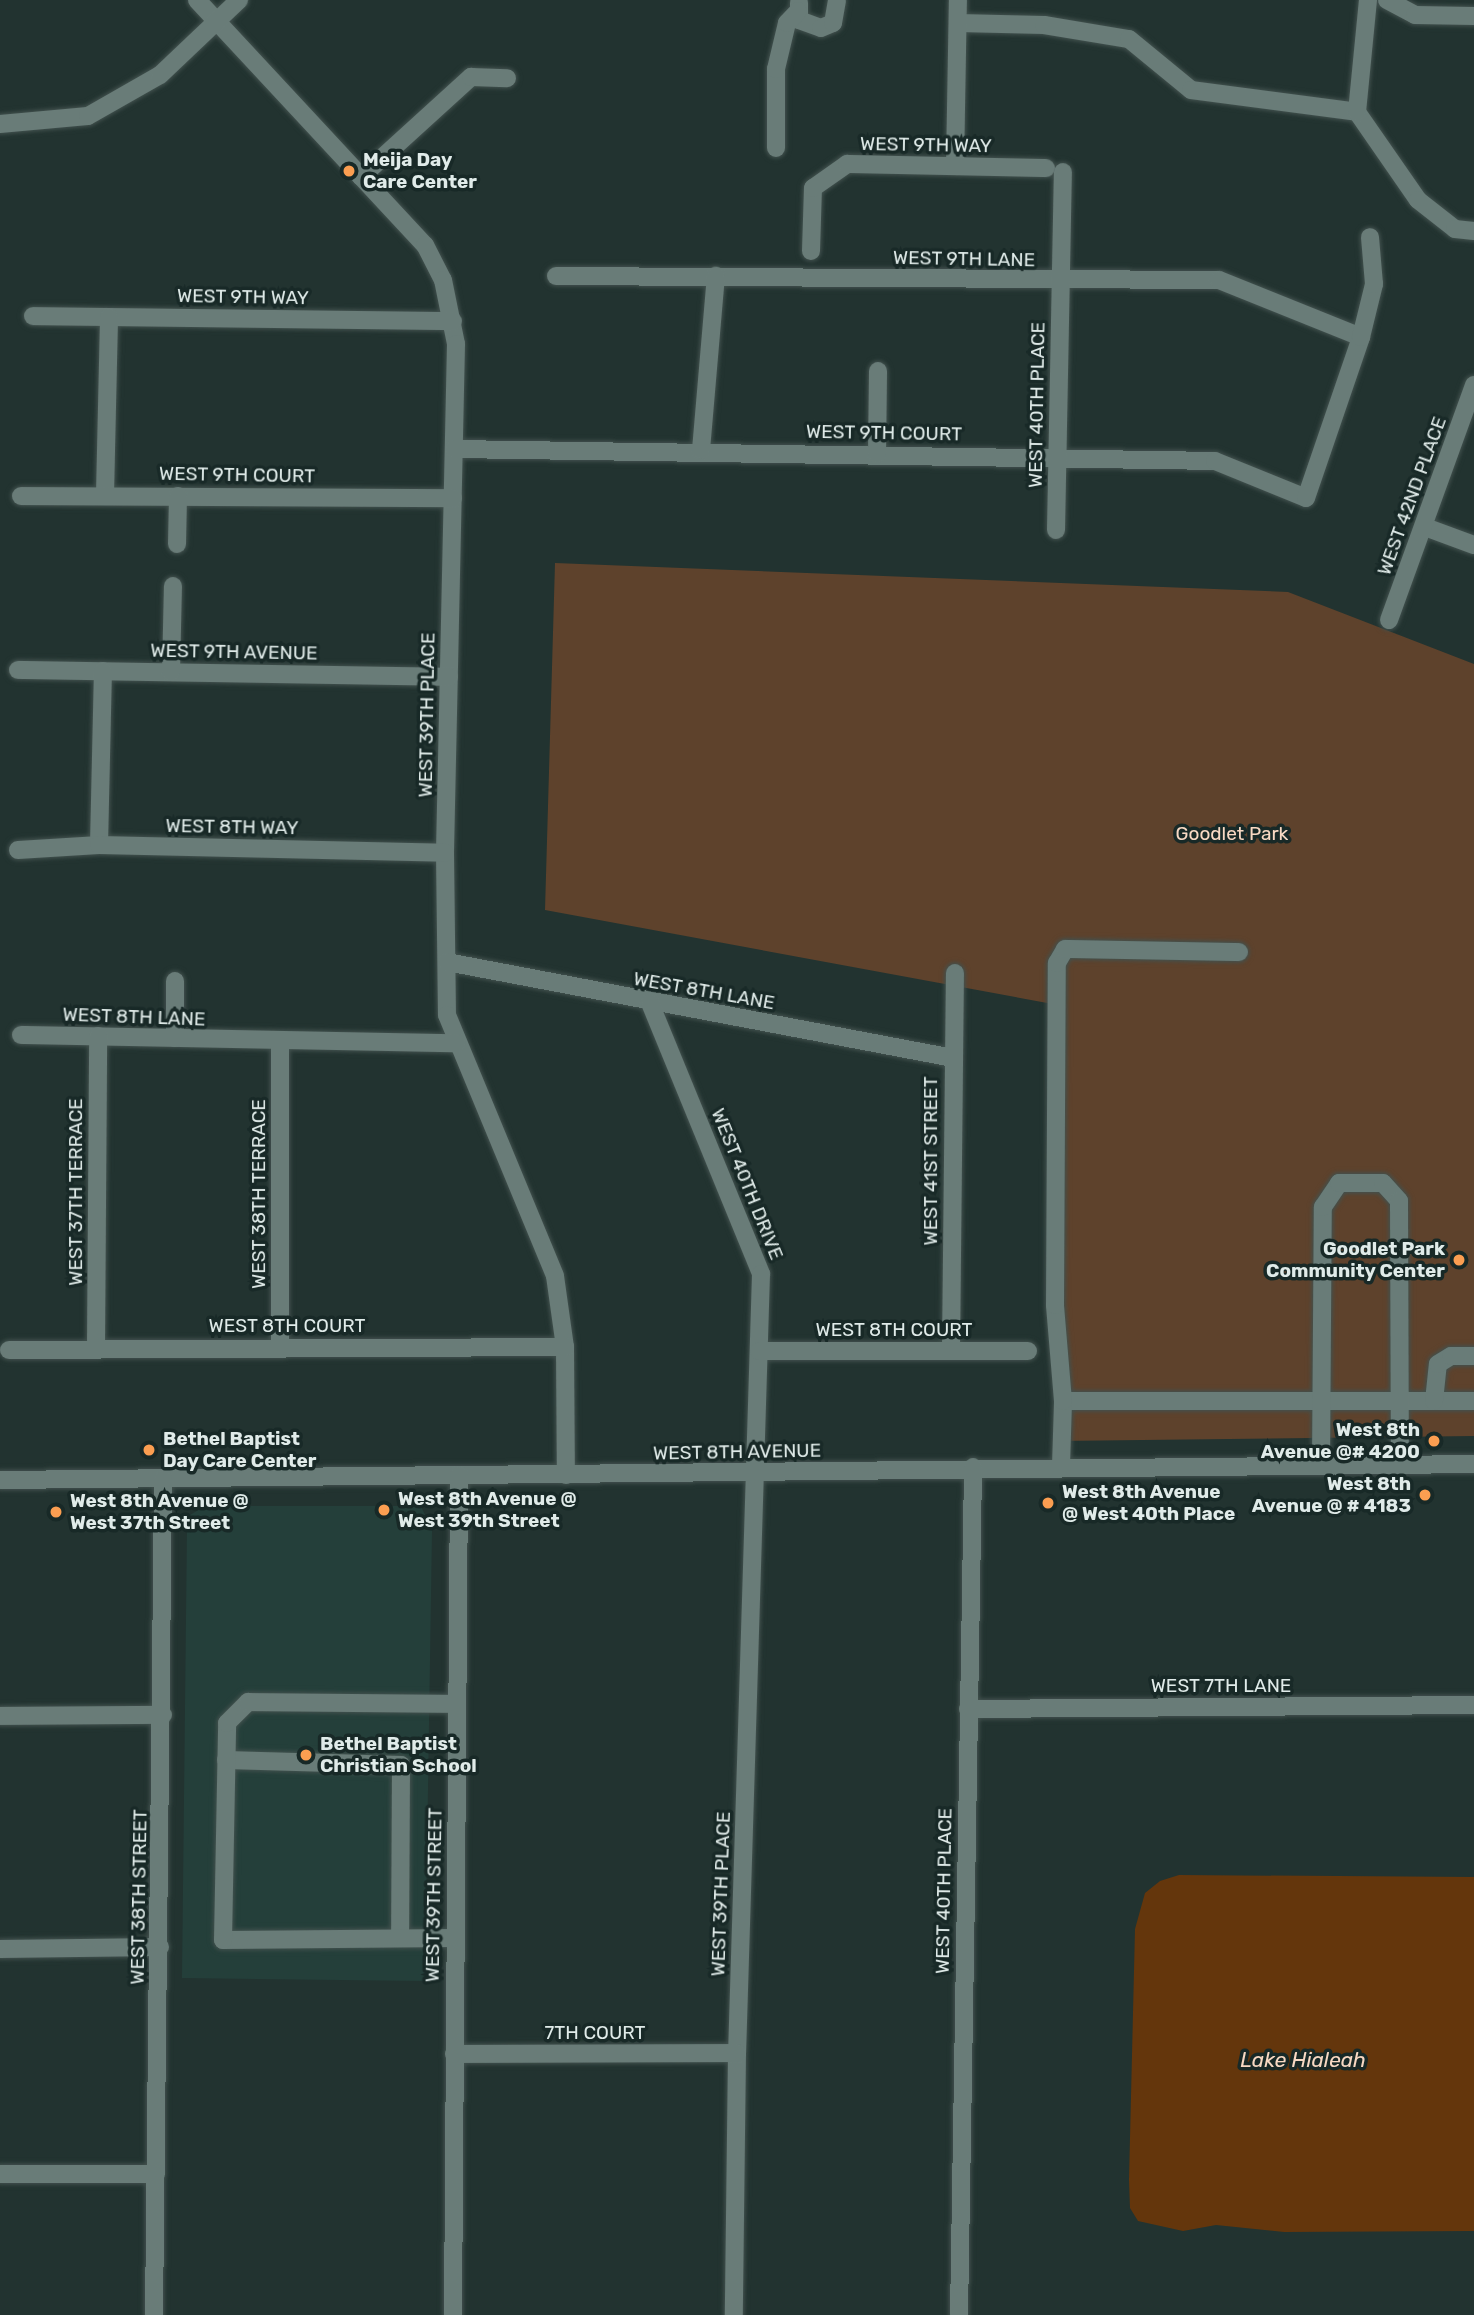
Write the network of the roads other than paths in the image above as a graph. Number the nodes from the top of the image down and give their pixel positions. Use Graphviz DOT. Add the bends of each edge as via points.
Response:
graph roads {
  1 [pos="197,0"];
  2 [pos="239,0"];
  3 [pos="837,0"];
  4 [pos="958,0"];
  5 [pos="1368,0"];
  6 [pos="1387,0"];
  7 [pos="799,5"];
  8 [pos="1474,16"];
  9 [pos="958,23"];
  10 [pos="214,24"];
  11 [pos="507,78"];
  12 [pos="1357,112"];
  13 [pos="0,124"];
  14 [pos="776,148"];
  15 [pos="955,166"];
  16 [pos="1055,170"];
  17 [pos="361,177"];
  18 [pos="1474,231"];
  19 [pos="1370,237"];
  20 [pos="811,251"];
  21 [pos="556,276"];
  22 [pos="716,276"];
  23 [pos="1060,281"];
  24 [pos="33,316"];
  25 [pos="109,317"];
  26 [pos="453,321"];
  27 [pos="1361,337"];
  28 [pos="878,371"];
  29 [pos="1474,385"];
  30 [pos="453,449"];
  31 [pos="701,450"];
  32 [pos="877,453"];
  33 [pos="1056,457"];
  34 [pos="105,495"];
  35 [pos="21,496"];
  36 [pos="178,496"];
  37 [pos="453,498"];
  38 [pos="1425,527"];
  39 [pos="1056,530"];
  40 [pos="177,544"];
  41 [pos="1474,545"];
  42 [pos="173,586"];
  43 [pos="1389,620"];
  44 [pos="18,670"];
  45 [pos="103,671"];
  46 [pos="171,673"];
  47 [pos="449,677"];
  48 [pos="99,845"];
  49 [pos="19,850"];
  50 [pos="445,853"];
  51 [pos="1239,952"];
  52 [pos="447,962"];
  53 [pos="955,973"];
  54 [pos="175,981"];
  55 [pos="650,1003"];
  56 [pos="21,1035"];
  57 [pos="98,1036"];
  58 [pos="174,1038"];
  59 [pos="280,1042"];
  60 [pos="457,1043"];
  61 [pos="953,1058"];
  62 [pos="280,1347"];
  63 [pos="565,1347"];
  64 [pos="96,1348"];
  65 [pos="9,1350"];
  66 [pos="951,1350"];
  67 [pos="759,1351"];
  68 [pos="1028,1351"];
  69 [pos="1474,1356"];
  70 [pos="1063,1401"];
  71 [pos="1321,1401"];
  72 [pos="1399,1401"];
  73 [pos="1434,1401"];
  74 [pos="1474,1401"];
  75 [pos="1474,1464"];
  76 [pos="1321,1465"];
  77 [pos="1400,1465"];
  78 [pos="1061,1466"];
  79 [pos="973,1467"];
  80 [pos="755,1474"];
  81 [pos="459,1475"];
  82 [pos="566,1475"];
  83 [pos="163,1479"];
  84 [pos="0,1480"];
  85 [pos="457,1704"];
  86 [pos="1474,1705"];
  87 [pos="968,1709"];
  88 [pos="163,1715"];
  89 [pos="0,1716"];
  90 [pos="226,1760"];
  91 [pos="400,1938"];
  92 [pos="455,1938"];
  93 [pos="160,1947"];
  94 [pos="0,1949"];
  95 [pos="737,2053"];
  96 [pos="454,2054"];
  97 [pos="0,2174"];
  98 [pos="156,2174"];
  99 [pos="154,2315"];
  100 [pos="453,2315"];
  101 [pos="734,2315"];
  102 [pos="959,2315"];
  1 -- 10 [label="street"];
  2 -- 10 [label="street"];
  3 -- 7 [label="street" via="833,23 821,28 807,26"];
  4 -- 9 [label="street"];
  5 -- 12 [label="street"];
  6 -- 8 [label="street" via="1415,15"];
  7 -- 14 [label="street" via="787,23 776,69"];
  9 -- 12 [label="street" via="1044,25 1129,39 1191,90"];
  9 -- 15 [label="street"];
  10 -- 13 [label="street" via="160,75 88,116"];
  10 -- 17 [label="street, WEST 39TH PLACE"];
  11 -- 17 [label="street" via="471,77"];
  12 -- 18 [label="street" via="1418,200 1455,229"];
  15 -- 16 [label="street, WEST 9TH WAY"];
  15 -- 20 [label="street, WEST 9TH WAY" via="847,164 813,188"];
  16 -- 23 [label="street, WEST 40TH PLACE"];
  17 -- 26 [label="street, WEST 39TH PLACE" via="425,245 443,280"];
  19 -- 27 [label="street" via="1374,284"];
  21 -- 22 [label="street, WEST 9TH LANE"];
  22 -- 23 [label="street, WEST 9TH LANE"];
  22 -- 31 [label="street"];
  23 -- 27 [label="street, WEST 9TH LANE" via="1219,280"];
  23 -- 33 [label="street, WEST 40TH PLACE"];
  24 -- 25 [label="street, WEST 9TH WAY"];
  25 -- 26 [label="street, WEST 9TH WAY"];
  25 -- 34 [label="street"];
  26 -- 30 [label="street, WEST 39TH PLACE"];
  27 -- 33 [label="street, WEST 9TH COURT" via="1306,498 1215,461"];
  28 -- 32 [label="street"];
  29 -- 38 [label="street, WEST 42ND PLACE"];
  30 -- 31 [label="street, WEST 9TH COURT"];
  30 -- 37 [label="street, WEST 39TH PLACE"];
  31 -- 32 [label="street, WEST 9TH COURT"];
  32 -- 33 [label="street, WEST 9TH COURT"];
  33 -- 39 [label="street, WEST 40TH PLACE"];
  34 -- 35 [label="street, WEST 9TH COURT"];
  34 -- 36 [label="street, WEST 9TH COURT"];
  36 -- 37 [label="street, WEST 9TH COURT"];
  36 -- 40 [label="street"];
  37 -- 47 [label="street, WEST 39TH PLACE"];
  38 -- 41 [label="street"];
  38 -- 43 [label="street, WEST 42ND PLACE"];
  42 -- 46 [label="street"];
  44 -- 45 [label="street, WEST 9TH AVENUE"];
  45 -- 46 [label="street, WEST 9TH AVENUE"];
  45 -- 48 [label="street"];
  46 -- 47 [label="street, WEST 9TH AVENUE"];
  47 -- 50 [label="street, WEST 39TH PLACE"];
  48 -- 49 [label="street, WEST 8TH WAY"];
  48 -- 50 [label="street, WEST 8TH WAY"];
  50 -- 52 [label="street, WEST 39TH PLACE"];
  51 -- 70 [label="street" via="1065,949 1057,963 1055,1305"];
  52 -- 55 [label="street, WEST 8TH LANE"];
  52 -- 60 [label="street, WEST 39TH PLACE" via="447,1015"];
  53 -- 61 [label="street, WEST 41ST STREET"];
  54 -- 58 [label="street"];
  55 -- 61 [label="street, WEST 8TH LANE"];
  55 -- 67 [label="street, WEST 40TH DRIVE" via="761,1274"];
  56 -- 57 [label="street, WEST 8TH LANE"];
  57 -- 58 [label="street, WEST 8TH LANE"];
  57 -- 64 [label="street, WEST 37TH TERRACE"];
  58 -- 59 [label="street, WEST 8TH LANE"];
  59 -- 60 [label="street, WEST 8TH LANE"];
  59 -- 62 [label="street, WEST 38TH TERRACE"];
  60 -- 63 [label="street, WEST 39TH PLACE" via="555,1276"];
  61 -- 66 [label="street, WEST 41ST STREET"];
  62 -- 63 [label="street, WEST 8TH COURT"];
  62 -- 64 [label="street, WEST 8TH COURT"];
  63 -- 82 [label="street, WEST 39TH PLACE"];
  64 -- 65 [label="street, WEST 8TH COURT"];
  66 -- 67 [label="street, WEST 8TH COURT"];
  66 -- 68 [label="street, WEST 8TH COURT"];
  67 -- 80 [label="street, WEST 40TH DRIVE"];
  69 -- 73 [label="street" via="1451,1356 1438,1364"];
  70 -- 71 [label="street"];
  70 -- 78 [label="street"];
  71 -- 72 [label="street"];
  71 -- 72 [label="street" via="1323,1207 1339,1182 1382,1183 1399,1201"];
  71 -- 76 [label="street"];
  72 -- 73 [label="street"];
  72 -- 77 [label="street"];
  73 -- 74 [label="street"];
  75 -- 77 [label="street, WEST 8TH AVENUE"];
  76 -- 77 [label="street, WEST 8TH AVENUE"];
  76 -- 78 [label="street, WEST 8TH AVENUE"];
  78 -- 79 [label="street, WEST 8TH AVENUE"];
  79 -- 80 [label="street, WEST 8TH AVENUE"];
  79 -- 87 [label="street, WEST 40TH PLACE"];
  80 -- 82 [label="street, WEST 8TH AVENUE"];
  80 -- 95 [label="street, WEST 39TH PLACE"];
  81 -- 82 [label="street, WEST 8TH AVENUE"];
  81 -- 83 [label="street, WEST 8TH AVENUE"];
  81 -- 85 [label="street, WEST 39TH STREET"];
  83 -- 84 [label="street, WEST 8TH AVENUE"];
  83 -- 88 [label="street, WEST 38TH STREET"];
  85 -- 90 [label="street" via="248,1702 227,1723"];
  85 -- 92 [label="street, WEST 39TH STREET"];
  86 -- 87 [label="street, WEST 7TH LANE"];
  87 -- 102 [label="street, WEST 40TH PLACE"];
  88 -- 89 [label="street"];
  88 -- 93 [label="street, WEST 38TH STREET"];
  90 -- 91 [label="street" via="401,1765"];
  90 -- 91 [label="street" via="223,1940"];
  91 -- 92 [label="street"];
  92 -- 96 [label="street, WEST 39TH STREET"];
  93 -- 94 [label="street"];
  93 -- 98 [label="street, WEST 38TH STREET"];
  95 -- 96 [label="street, 7TH COURT"];
  95 -- 101 [label="street, WEST 39TH PLACE"];
  96 -- 100 [label="street, WEST 39TH STREET"];
  97 -- 98 [label="street"];
  98 -- 99 [label="street, WEST 38TH STREET"];
}
